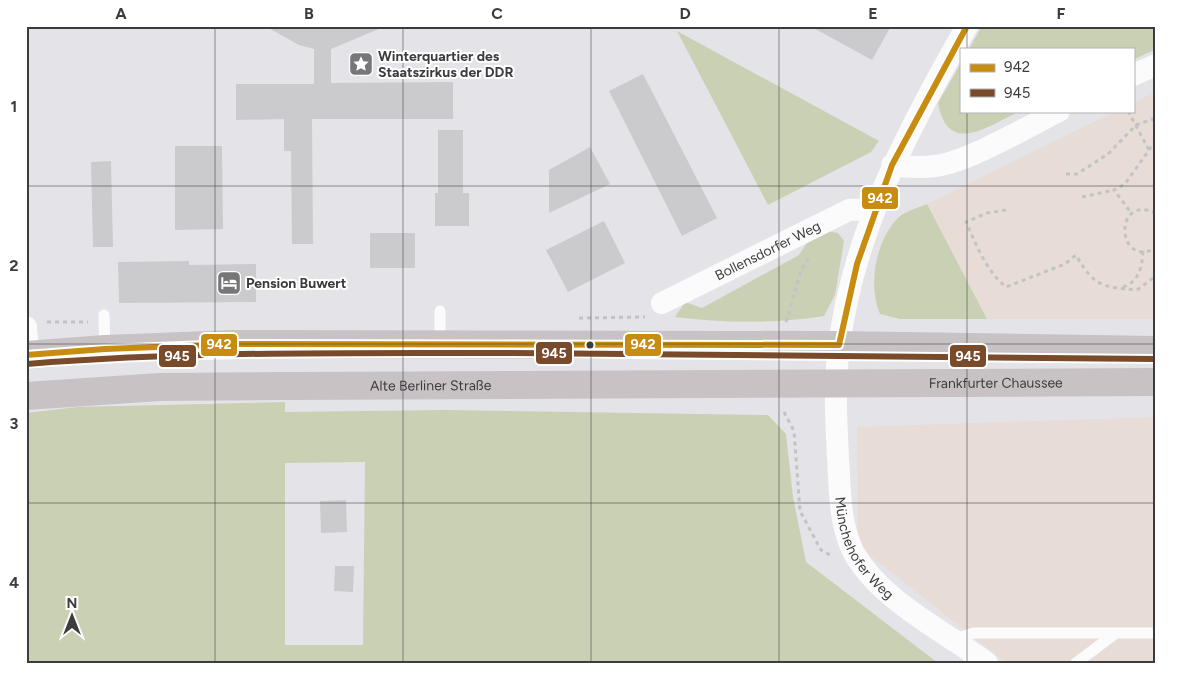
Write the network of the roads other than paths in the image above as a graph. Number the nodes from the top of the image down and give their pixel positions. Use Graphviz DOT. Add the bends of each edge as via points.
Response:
graph roads {
  1 [pos="967,26"];
  2 [pos="1156,64"];
  3 [pos="1134,75"];
  4 [pos="1057,112"];
  5 [pos="892,165"];
  6 [pos="875,209"];
  7 [pos="662,303"];
  8 [pos="440,311"];
  9 [pos="104,315"];
  10 [pos="26,327"];
  11 [pos="440,344"];
  12 [pos="839,345"];
  13 [pos="105,349"];
  14 [pos="1156,350"];
  15 [pos="27,355"];
  16 [pos="836,382"];
  17 [pos="1156,382"];
  18 [pos="26,396"];
  19 [pos="1116,633"];
  20 [pos="1156,633"];
  21 [pos="955,639"];
  22 [pos="987,663"];
  23 [pos="1076,663"];
  1 -- 5 [label="street, Münchehofer Weg"];
  2 -- 3 [label="street"];
  4 -- 5 [label="street" via="966,156 936,166"];
  5 -- 6 [label="street, Münchehofer Weg"];
  6 -- 7 [label="street, Bollensdorfer Weg" via="849,210"];
  6 -- 12 [label="street, Münchehofer Weg" via="857,264"];
  8 -- 11 [label="lane"];
  9 -- 13 [label="lane"];
  10 -- 15 [label="street"];
  11 -- 12 [label="main road"];
  11 -- 13 [label="main road" via="234,344"];
  12 -- 14 [label="main road"];
  12 -- 16 [label="street, Münchehofer Weg"];
  13 -- 15 [label="main road"];
  16 -- 17 [label="main road, Frankfurter Chaussee"];
  16 -- 18 [label="main road, Alte Berliner Straße" via="179,387"];
  16 -- 21 [label="street, Münchehofer Weg" via="840,497 844,525 853,552 868,574 891,597"];
  19 -- 20 [label="lane"];
  19 -- 21 [label="lane" via="974,633"];
  19 -- 23 [label="lane"];
  21 -- 22 [label="street, Münchehofer Weg"];
}
